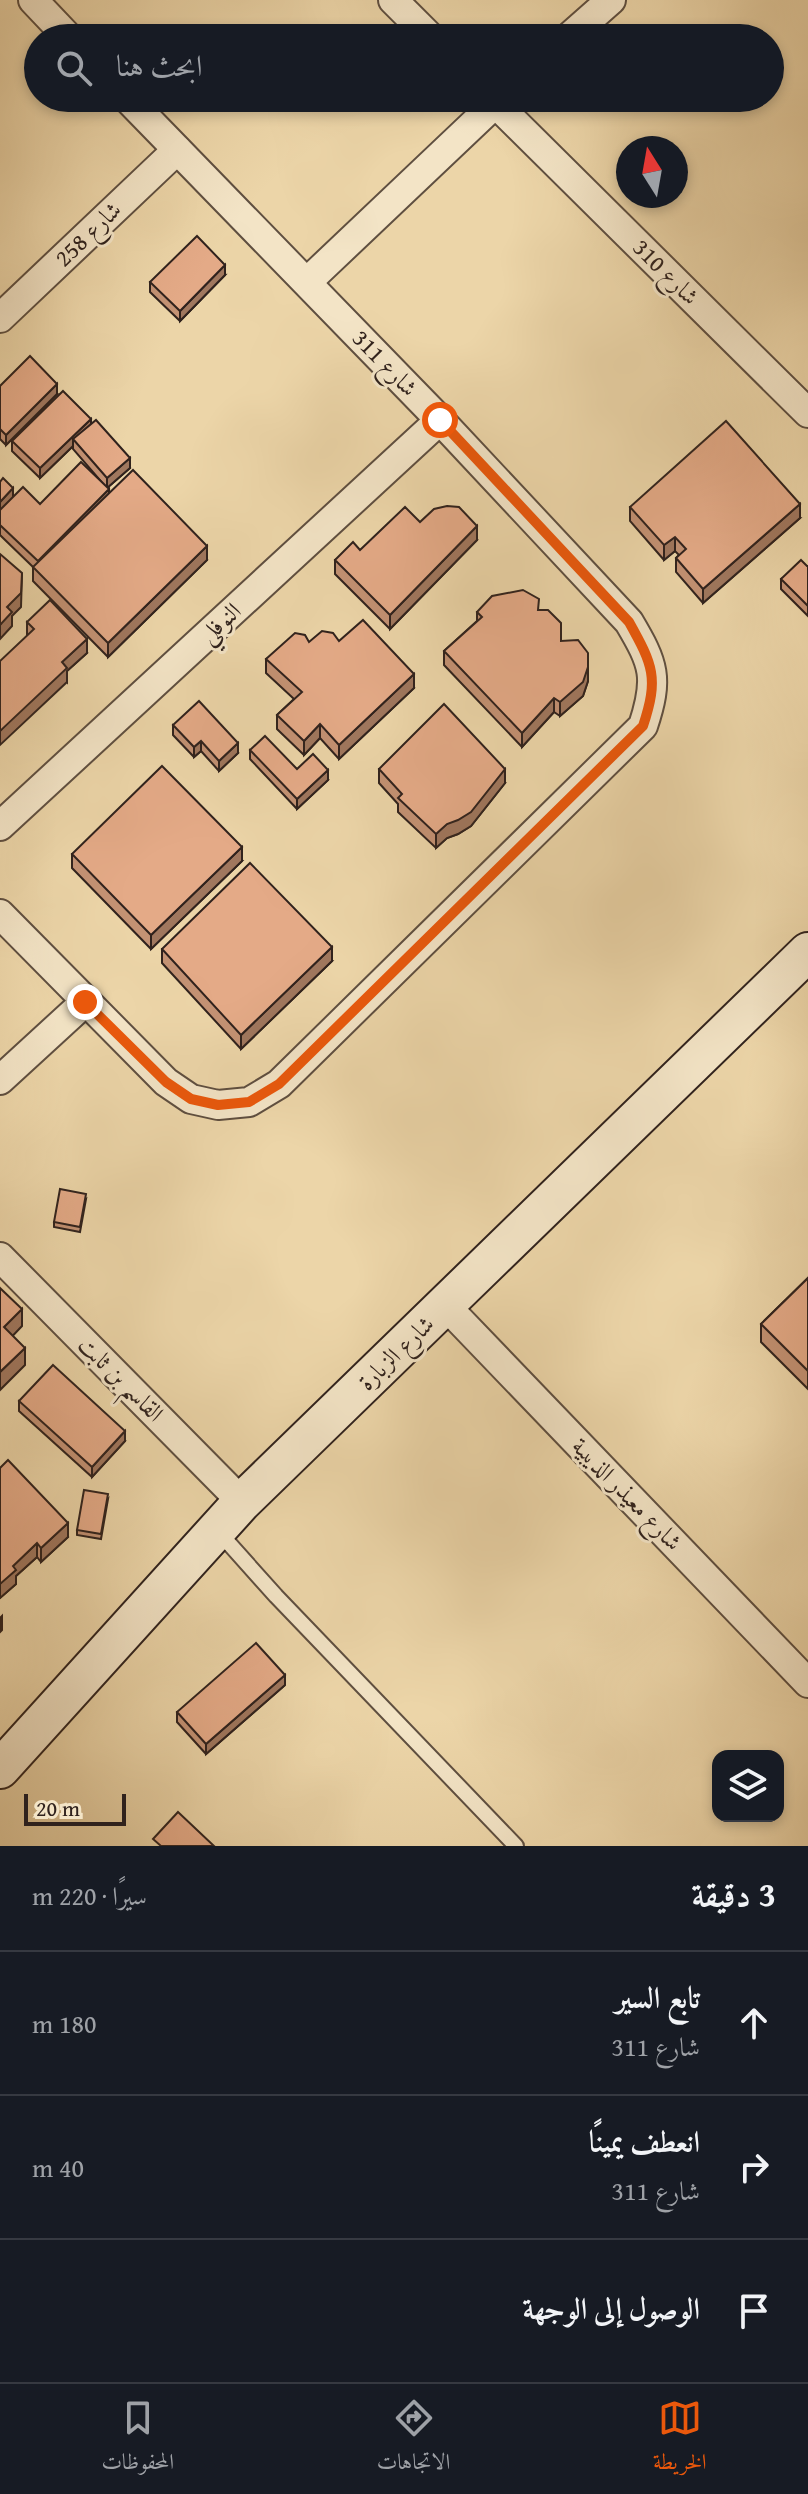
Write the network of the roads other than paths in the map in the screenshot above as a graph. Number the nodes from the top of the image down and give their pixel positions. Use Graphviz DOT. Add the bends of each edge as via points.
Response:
graph roads {
  1 [pos="33,0"];
  2 [pos="393,0"];
  3 [pos="611,0"];
  4 [pos="56,24"];
  5 [pos="417,24"];
  6 [pos="584,24"];
  7 [pos="140,112"];
  8 [pos="484,112"];
  9 [pos="508,112"];
  10 [pos="177,150"];
  11 [pos="307,282"];
  12 [pos="0,318"];
  13 [pos="808,413"];
  14 [pos="440,420"];
  15 [pos="0,826"];
  16 [pos="0,914"];
  17 [pos="808,952"];
  18 [pos="85,1002"];
  19 [pos="0,1080"];
  20 [pos="0,1257"];
  21 [pos="445,1305"];
  22 [pos="242,1502"];
  23 [pos="217,1530"];
  24 [pos="808,1683"];
  25 [pos="0,1769"];
  26 [pos="516,1846"];
  1 -- 4 [label="street"];
  2 -- 5 [label="street"];
  3 -- 6 [label="street"];
  7 -- 10 [label="street, شارع 311"];
  8 -- 11 [label="street"];
  9 -- 13 [label="street, شارع 310"];
  10 -- 11 [label="street, شارع 311"];
  10 -- 12 [label="street, شارع 258"];
  11 -- 14 [label="street, شارع 311"];
  14 -- 15 [label="street, النوفلي"];
  14 -- 18 [label="street, شارع 311" via="629,622 654,674 643,726 279,1084 249,1102 218,1105 191,1099 166,1082"];
  16 -- 18 [label="street, شارع 311"];
  17 -- 21 [label="street, شارع الزبارة"];
  18 -- 19 [label="street"];
  20 -- 22 [label="street, القاسم بن ثابت"];
  21 -- 22 [label="street, شارع الزبارة"];
  21 -- 24 [label="street, شارع معيذر الذيبية"];
  22 -- 23 [label="street, شارع الزبارة"];
  23 -- 25 [label="street, شارع الزبارة"];
  23 -- 26 [label="lane"];
}
